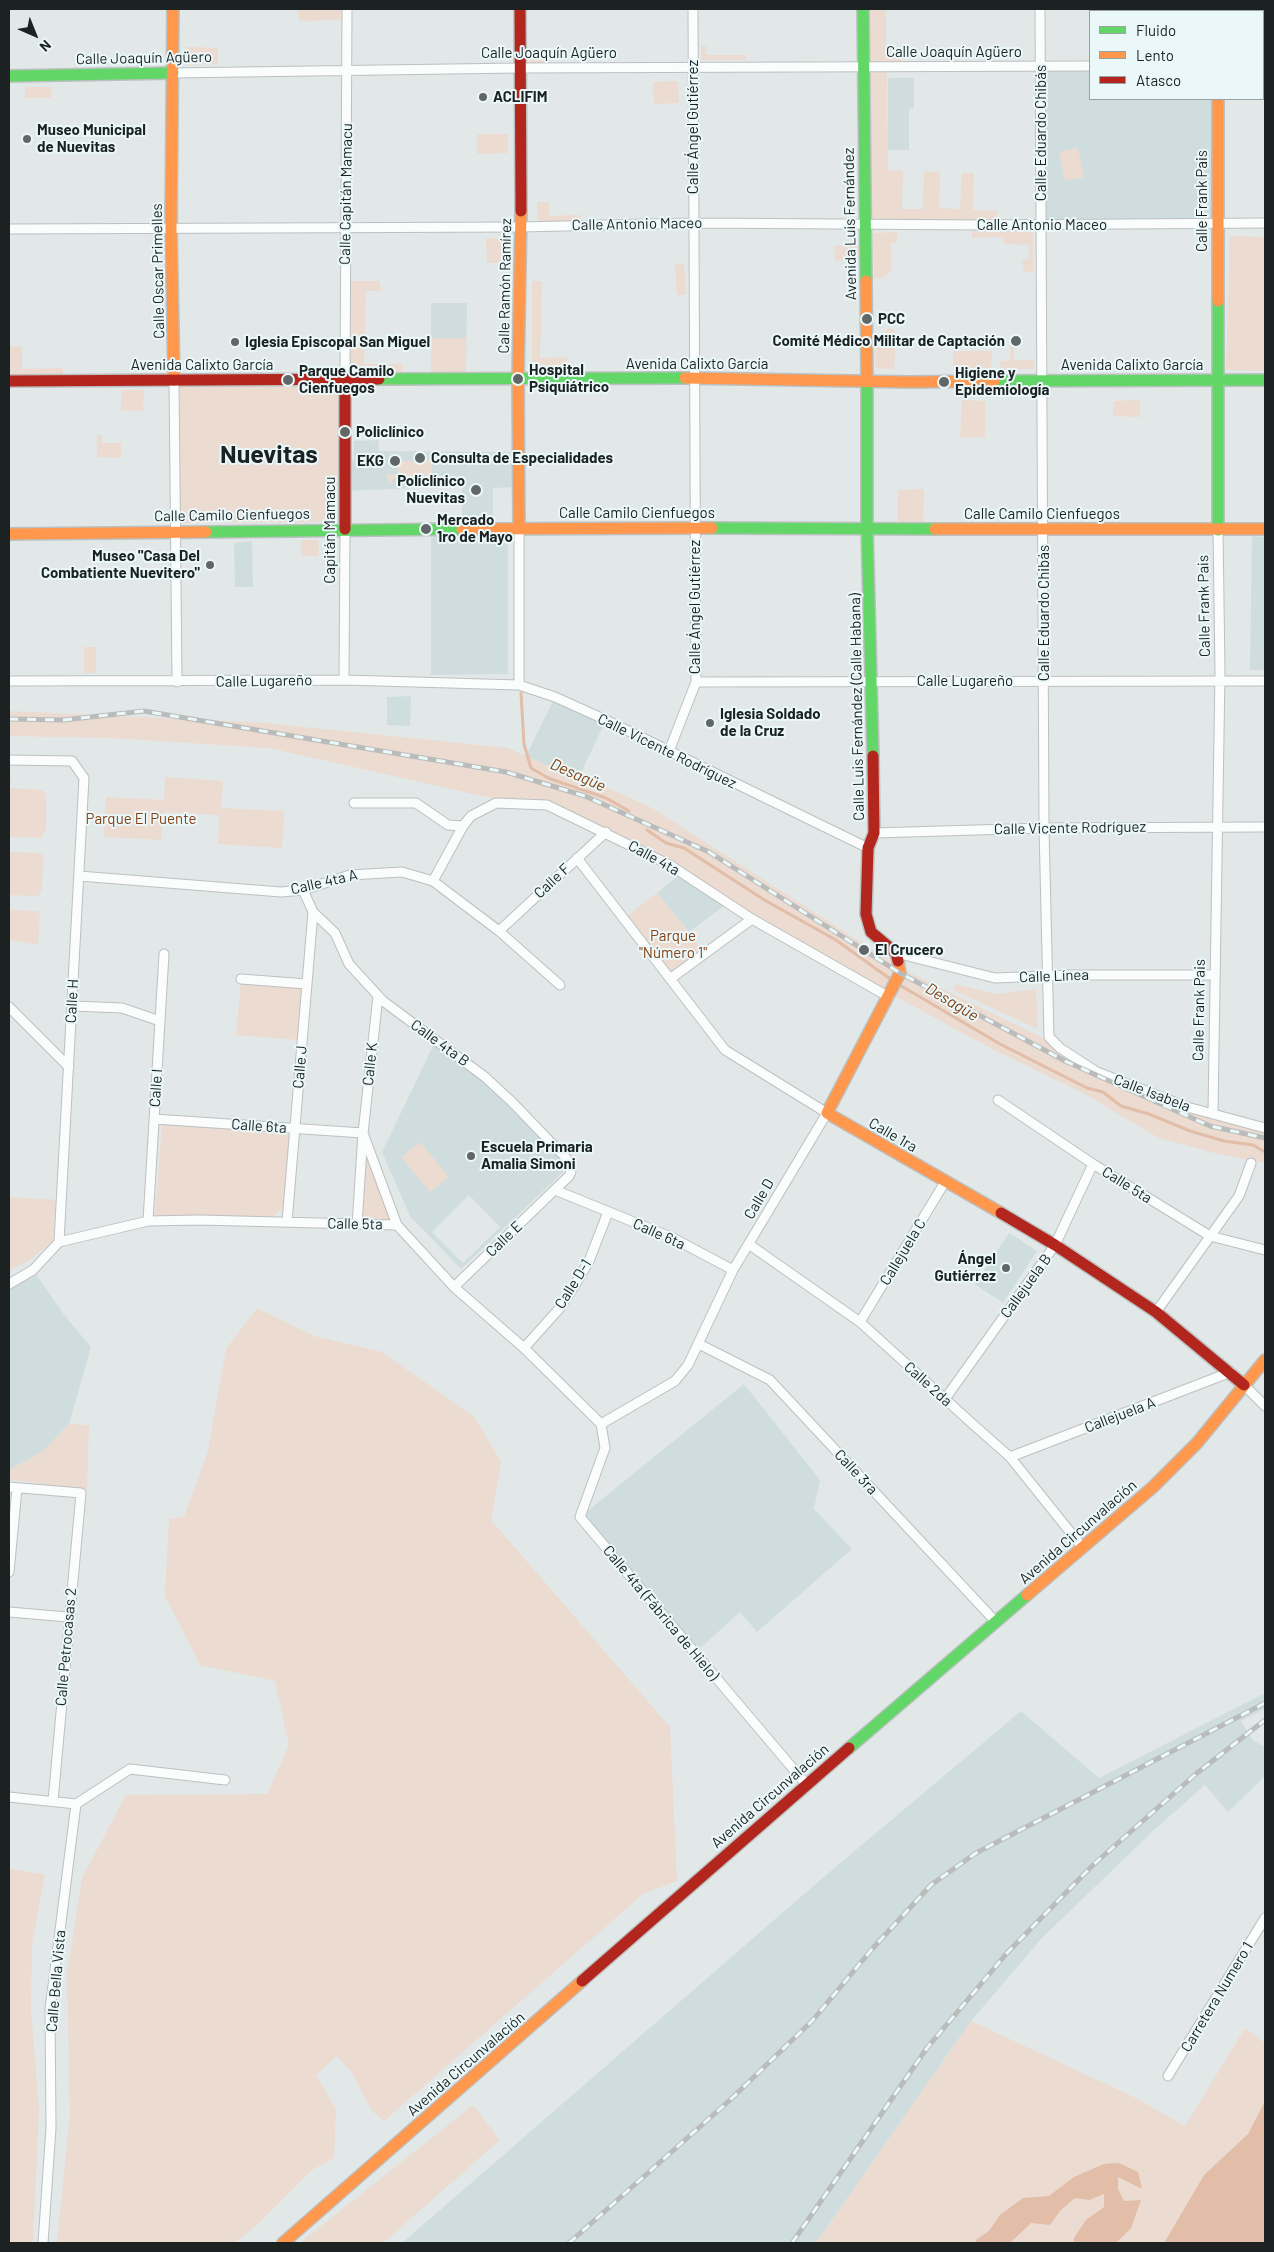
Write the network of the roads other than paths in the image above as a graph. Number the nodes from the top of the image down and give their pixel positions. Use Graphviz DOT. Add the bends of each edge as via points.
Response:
graph roads {
  1 [pos="173,9"];
  2 [pos="347,9"];
  3 [pos="520,9"];
  4 [pos="693,9"];
  5 [pos="863,9"];
  6 [pos="1040,9"];
  7 [pos="1040,66"];
  8 [pos="1089,66"];
  9 [pos="864,67"];
  10 [pos="519,68"];
  11 [pos="692,68"];
  12 [pos="347,70"];
  13 [pos="173,73"];
  14 [pos="9,76"];
  15 [pos="1218,100"];
  16 [pos="692,223"];
  17 [pos="866,223"];
  18 [pos="1217,223"];
  19 [pos="1265,223"];
  20 [pos="1042,225"];
  21 [pos="171,227"];
  22 [pos="346,227"];
  23 [pos="521,227"];
  24 [pos="9,228"];
  25 [pos="695,378"];
  26 [pos="345,379"];
  27 [pos="518,379"];
  28 [pos="1216,379"];
  29 [pos="174,380"];
  30 [pos="1265,380"];
  31 [pos="9,381"];
  32 [pos="1042,381"];
  33 [pos="867,382"];
  34 [pos="519,528"];
  35 [pos="695,528"];
  36 [pos="867,528"];
  37 [pos="345,529"];
  38 [pos="1044,529"];
  39 [pos="1265,529"];
  40 [pos="174,530"];
  41 [pos="1218,530"];
  42 [pos="9,534"];
  43 [pos="344,680"];
  44 [pos="1220,680"];
  45 [pos="9,681"];
  46 [pos="873,681"];
  47 [pos="1045,681"];
  48 [pos="1265,681"];
  49 [pos="177,682"];
  50 [pos="696,682"];
  51 [pos="519,685"];
  52 [pos="669,751"];
  53 [pos="9,760"];
  54 [pos="354,803"];
  55 [pos="463,826"];
  56 [pos="1217,826"];
  57 [pos="1265,827"];
  58 [pos="1044,828"];
  59 [pos="606,832"];
  60 [pos="874,833"];
  61 [pos="868,848"];
  62 [pos="577,858"];
  63 [pos="79,876"];
  64 [pos="433,881"];
  65 [pos="303,890"];
  66 [pos="313,912"];
  67 [pos="752,920"];
  68 [pos="499,930"];
  69 [pos="896,953"];
  70 [pos="164,954"];
  71 [pos="1215,975"];
  72 [pos="1047,976"];
  73 [pos="241,979"];
  74 [pos="670,979"];
  75 [pos="307,984"];
  76 [pos="560,985"];
  77 [pos="890,994"];
  78 [pos="378,996"];
  79 [pos="72,1006"];
  80 [pos="9,1007"];
  81 [pos="160,1021"];
  82 [pos="1050,1037"];
  83 [pos="69,1067"];
  84 [pos="998,1100"];
  85 [pos="1212,1112"];
  86 [pos="827,1113"];
  87 [pos="154,1119"];
  88 [pos="295,1128"];
  89 [pos="1265,1128"];
  90 [pos="363,1133"];
  91 [pos="1252,1163"];
  92 [pos="1093,1164"];
  93 [pos="945,1182"];
  94 [pos="555,1190"];
  95 [pos="608,1212"];
  96 [pos="148,1221"];
  97 [pos="287,1222"];
  98 [pos="357,1225"];
  99 [pos="397,1225"];
  100 [pos="1210,1236"];
  101 [pos="59,1242"];
  102 [pos="1055,1244"];
  103 [pos="750,1245"];
  104 [pos="1265,1250"];
  105 [pos="733,1270"];
  106 [pos="9,1284"];
  107 [pos="454,1287"];
  108 [pos="1156,1312"];
  109 [pos="860,1322"];
  110 [pos="700,1344"];
  111 [pos="524,1348"];
  112 [pos="1265,1360"];
  113 [pos="1231,1372"];
  114 [pos="1244,1385"];
  115 [pos="945,1399"];
  116 [pos="1265,1406"];
  117 [pos="601,1424"];
  118 [pos="1010,1458"];
  119 [pos="13,1488"];
  120 [pos="1083,1548"];
  121 [pos="9,1572"];
  122 [pos="9,1612"];
  123 [pos="68,1617"];
  124 [pos="996,1622"];
  125 [pos="225,1780"];
  126 [pos="806,1784"];
  127 [pos="9,1797"];
  128 [pos="52,1802"];
  129 [pos="76,1804"];
  130 [pos="1265,1918"];
  131 [pos="1168,2076"];
  132 [pos="43,2243"];
  133 [pos="283,2243"];
  1 -- 13 [label="main road, Calle Oscar Primelles"];
  2 -- 12 [label="street, Calle Capitán Mamacu"];
  3 -- 10 [label="main road, Calle Ramón Ramírez"];
  4 -- 11 [label="street, Calle Ángel Gutiérrez"];
  5 -- 9 [label="main road, Avenida Luis Fernández"];
  6 -- 7 [label="street, Calle Eduardo Chibás"];
  7 -- 8 [label="street, Calle Joaquín Agüero"];
  7 -- 9 [label="street, Calle Joaquín Agüero"];
  7 -- 20 [label="street, Calle Eduardo Chibás"];
  9 -- 11 [label="street, Calle Joaquín Agüero"];
  9 -- 17 [label="main road, Avenida Luis Fernández"];
  10 -- 11 [label="street, Calle Joaquín Agüero"];
  10 -- 12 [label="street, Calle Joaquín Agüero"];
  10 -- 23 [label="main road, Calle Ramón Ramírez"];
  11 -- 16 [label="street, Calle Ángel Gutiérrez"];
  12 -- 13 [label="street, Calle Joaquín Agüero"];
  12 -- 22 [label="street, Calle Capitán Mamacu"];
  13 -- 14 [label="main road, Calle Joaquín Agüero"];
  13 -- 21 [label="main road, Calle Oscar Primelles"];
  15 -- 18 [label="main road, Calle Frank Pais"];
  16 -- 17 [label="street, Calle Antonio Maceo"];
  16 -- 23 [label="street, Calle Antonio Maceo"];
  16 -- 25 [label="street, Calle Ángel Gutiérrez"];
  17 -- 20 [label="street, Calle Antonio Maceo"];
  17 -- 33 [label="main road, Avenida Luis Fernández"];
  18 -- 19 [label="street, Calle Antonio Maceo"];
  18 -- 20 [label="street, Calle Antonio Maceo"];
  18 -- 28 [label="main road, Calle Frank Pais"];
  20 -- 32 [label="street, Calle Eduardo Chibás"];
  21 -- 22 [label="street, Calle Antonio Maceo"];
  21 -- 24 [label="street, Calle Antonio Maceo"];
  21 -- 29 [label="main road, Calle Oscar Primelles"];
  22 -- 23 [label="street, Calle Antonio Maceo"];
  22 -- 26 [label="street, Calle Capitán Mamacu"];
  23 -- 27 [label="main road, Calle Ramón Ramírez"];
  25 -- 27 [label="main road, Avenida Calixto García"];
  25 -- 33 [label="main road, Avenida Calixto García"];
  25 -- 35 [label="street, Calle Ángel Gutiérrez"];
  26 -- 27 [label="main road, Avenida Calixto García"];
  26 -- 29 [label="main road, Avenida Calixto García"];
  26 -- 37 [label="main road, Capitán Mamacu"];
  27 -- 34 [label="main road, Calle Ramón Ramírez"];
  28 -- 30 [label="main road, Avenida Calixto García"];
  28 -- 32 [label="main road, Avenida Calixto García"];
  28 -- 41 [label="main road, Calle Frank Pais"];
  29 -- 31 [label="main road, Avenida Calixto García"];
  29 -- 40 [label="street, Calle Oscar Primelles"];
  32 -- 33 [label="main road, Avenida Calixto García"];
  32 -- 38 [label="street, Calle Eduardo Chibás"];
  33 -- 36 [label="main road, Avenida Luis Fernández"];
  34 -- 35 [label="main road, Calle Camilo Cienfuegos"];
  34 -- 37 [label="main road, Calle Camilo Cienfuegos"];
  34 -- 51 [label="street, Calle Ramón Ramírez"];
  35 -- 36 [label="main road, Calle Camilo Cienfuegos"];
  35 -- 50 [label="street, Calle Ángel Gutiérrez"];
  36 -- 38 [label="main road, Calle Camilo Cienfuegos"];
  36 -- 46 [label="main road, Calle Luis Fernández (Calle Habana)"];
  37 -- 40 [label="main road, Calle Camilo Cienfuegos"];
  37 -- 43 [label="street, Capitán Mamacu"];
  38 -- 41 [label="main road, Calle Camilo Cienfuegos"];
  38 -- 47 [label="street, Calle Eduardo Chibás"];
  39 -- 41 [label="main road, Calle Camilo Cienfuegos"];
  40 -- 42 [label="main road, Calle Camilo Cienfuegos"];
  40 -- 49 [label="street, Calle Oscar Primelles"];
  41 -- 44 [label="street, Calle Frank Pais"];
  43 -- 49 [label="street, Calle Lugareño"];
  43 -- 51 [label="street, Calle Lugareño"];
  44 -- 47 [label="street, Calle Lugareño"];
  44 -- 48 [label="street, Calle Lugareño"];
  44 -- 56 [label="street, Calle Frank Pais"];
  45 -- 49 [label="street, Calle Lugareño"];
  46 -- 47 [label="street, Calle Lugareño"];
  46 -- 50 [label="street, Calle Lugareño"];
  46 -- 60 [label="main road, Calle Luis Fernández (Calle Habana)"];
  47 -- 58 [label="street, Calle Eduardo Chibás"];
  50 -- 52 [label="street, Calle Ángel Gutiérrez"];
  51 -- 52 [label="street, Calle Vicente Rodríguez" via="555,697"];
  52 -- 61 [label="street, Calle Vicente Rodríguez"];
  53 -- 63 [label="street, Calle H" via="72,761 84,778"];
  54 -- 55 [label="street" via="416,803 448,825"];
  55 -- 59 [label="street, Calle 4ta" via="471,816 496,803 548,805"];
  55 -- 64 [label="street, Calle 4ta"];
  56 -- 57 [label="street, Calle Vicente Rodríguez"];
  56 -- 58 [label="street, Calle Vicente Rodríguez"];
  56 -- 71 [label="street, Calle Frank Pais"];
  58 -- 60 [label="street, Calle Vicente Rodríguez"];
  58 -- 72 [label="street, Calle Eduardo Chibás"];
  59 -- 62 [label="street, Calle F"];
  59 -- 67 [label="street, Calle 4ta" via="670,865"];
  60 -- 61 [label="main road, Calle Luis Fernández (Calle Habana)"];
  61 -- 69 [label="main road, Calle Luis Fernández (Calle Habana)" via="866,914 872,932"];
  62 -- 68 [label="street, Calle F"];
  62 -- 74 [label="street, Calle 1ra"];
  63 -- 65 [label="street, Calle 4ta A" via="281,892"];
  63 -- 79 [label="street, Calle H"];
  64 -- 65 [label="street, Calle 4ta A" via="402,872 374,872 350,875"];
  64 -- 68 [label="street, Calle 4ta A"];
  65 -- 66 [label="street, Calle 4ta B"];
  66 -- 75 [label="street, Calle J"];
  66 -- 78 [label="street, Calle 4ta B" via="336,933 349,964"];
  67 -- 74 [label="street"];
  67 -- 77 [label="street, Calle 4ta"];
  68 -- 76 [label="street, Calle 4ta A"];
  69 -- 72 [label="street, Calle Línea" via="995,978"];
  69 -- 77 [label="main road, Calle D" via="900,973"];
  70 -- 81 [label="street, Calle I"];
  71 -- 72 [label="street, Calle Línea"];
  71 -- 85 [label="street, Calle Frank Pais"];
  72 -- 82 [label="street, Calle Eduardo Chibás"];
  73 -- 75 [label="street"];
  74 -- 86 [label="street, Calle 1ra" via="726,1050"];
  75 -- 88 [label="street, Calle J"];
  77 -- 86 [label="main road, Calle D"];
  78 -- 90 [label="street, Calle K"];
  78 -- 94 [label="street, Calle 4ta B" via="485,1077 566,1158 571,1172"];
  79 -- 81 [label="street" via="122,1008"];
  79 -- 83 [label="street, Calle H"];
  80 -- 83 [label="street"];
  81 -- 87 [label="street, Calle I"];
  82 -- 85 [label="street, Calle Isabela" via="1060,1048 1097,1072 1187,1107"];
  83 -- 101 [label="street, Calle H"];
  84 -- 92 [label="street, Calle 5ta"];
  85 -- 89 [label="street, Calle Isabela"];
  86 -- 93 [label="main road, Calle 1ra"];
  86 -- 103 [label="street, Calle D"];
  87 -- 88 [label="street, Calle 6ta"];
  87 -- 96 [label="street, Calle I"];
  88 -- 90 [label="street, Calle 6ta"];
  88 -- 97 [label="street, Calle J"];
  90 -- 98 [label="street, Calle K"];
  90 -- 99 [label="street, Calle K"];
  91 -- 100 [label="street" via="1239,1196"];
  92 -- 100 [label="street, Calle 5ta"];
  92 -- 102 [label="street, Callejuela B"];
  93 -- 102 [label="main road, Calle 1ra"];
  93 -- 109 [label="street, Callejuela C"];
  94 -- 95 [label="street, Calle 6ta"];
  94 -- 107 [label="street, Calle E"];
  95 -- 105 [label="street, Calle 6ta" via="673,1238"];
  95 -- 111 [label="street, Calle D-1" via="576,1285"];
  96 -- 97 [label="street, Calle 5ta"];
  96 -- 101 [label="street, Calle 5ta"];
  97 -- 98 [label="street, Calle 5ta"];
  98 -- 99 [label="street, Calle 5ta"];
  99 -- 107 [label="street, Calle 5ta"];
  100 -- 104 [label="street, Calle 5ta"];
  100 -- 108 [label="street"];
  101 -- 106 [label="street" via="33,1270"];
  102 -- 108 [label="main road, Calle 1ra"];
  102 -- 115 [label="street, Callejuela B"];
  103 -- 105 [label="street, Calle D"];
  103 -- 109 [label="street, Calle 2da"];
  105 -- 110 [label="street, Calle D"];
  107 -- 111 [label="street, Calle 5ta"];
  108 -- 113 [label="main road, Calle 1ra"];
  109 -- 115 [label="street, Calle 2da"];
  110 -- 117 [label="street, Calle D" via="675,1381"];
  110 -- 124 [label="street, Calle 3ra" via="770,1380"];
  111 -- 117 [label="street, Calle 5ta"];
  112 -- 114 [label="main road, Avenida Circunvalación"];
  113 -- 114 [label="main road, Calle 1ra"];
  113 -- 118 [label="street, Callejuela A"];
  114 -- 116 [label="street"];
  114 -- 120 [label="main road, Avenida Circunvalación" via="1197,1443 1160,1481"];
  115 -- 118 [label="street, Calle 2da"];
  117 -- 126 [label="street, Calle 4ta (Fábrica de Hielo)" via="605,1448 580,1517"];
  118 -- 120 [label="street, Calle 2da"];
  119 -- 121 [label="street"];
  119 -- 123 [label="street, Calle Petrocasas 2" via="81,1493"];
  120 -- 124 [label="main road, Avenida Circunvalación"];
  122 -- 123 [label="street"];
  123 -- 128 [label="street, Calle Petrocasas 2"];
  124 -- 126 [label="main road, Avenida Circunvalación"];
  125 -- 129 [label="street" via="130,1769"];
  126 -- 133 [label="main road, Avenida Circunvalación"];
  127 -- 128 [label="street"];
  128 -- 129 [label="street"];
  129 -- 132 [label="street, Calle Bella Vista" via="50,2009 51,2128"];
  130 -- 131 [label="street, Carretera Numero 1"];
}
